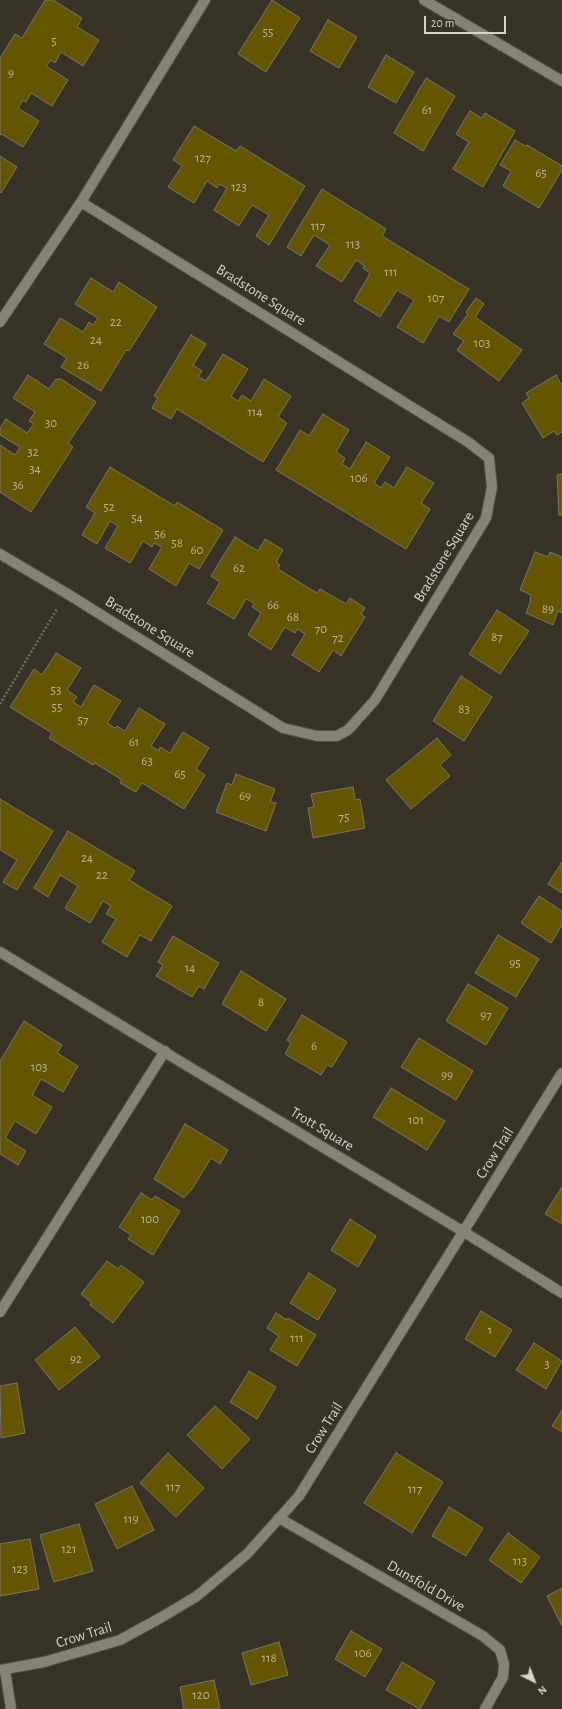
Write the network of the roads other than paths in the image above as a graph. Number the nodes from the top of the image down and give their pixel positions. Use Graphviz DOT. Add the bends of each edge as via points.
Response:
graph roads {
  1 [pos="205,0"];
  2 [pos="424,0"];
  3 [pos="562,81"];
  4 [pos="81,202"];
  5 [pos="0,322"];
  6 [pos="0,554"];
  7 [pos="0,952"];
  8 [pos="165,1052"];
  9 [pos="562,1073"];
  10 [pos="464,1232"];
  11 [pos="562,1293"];
  12 [pos="0,1312"];
  13 [pos="279,1518"];
  14 [pos="2,1670"];
  15 [pos="11,1709"];
  16 [pos="484,1709"];
  1 -- 4 [label="street"];
  2 -- 3 [label="street"];
  4 -- 5 [label="street"];
  4 -- 6 [label="street, Bradstone Square" via="468,442 489,458 492,487 486,518 383,688 364,715 338,736 317,736 283,728"];
  7 -- 8 [label="street, Trott Square"];
  8 -- 10 [label="street, Trott Square"];
  8 -- 12 [label="street"];
  9 -- 10 [label="street, Crow Trail"];
  10 -- 11 [label="street"];
  10 -- 13 [label="street, Crow Trail" via="299,1496"];
  13 -- 14 [label="street, Crow Trail" via="247,1554 196,1596 162,1617 120,1640 44,1662"];
  13 -- 16 [label="street, Dunsfold Drive" via="483,1636 500,1650 504,1664 503,1677"];
  14 -- 15 [label="street"];
}
